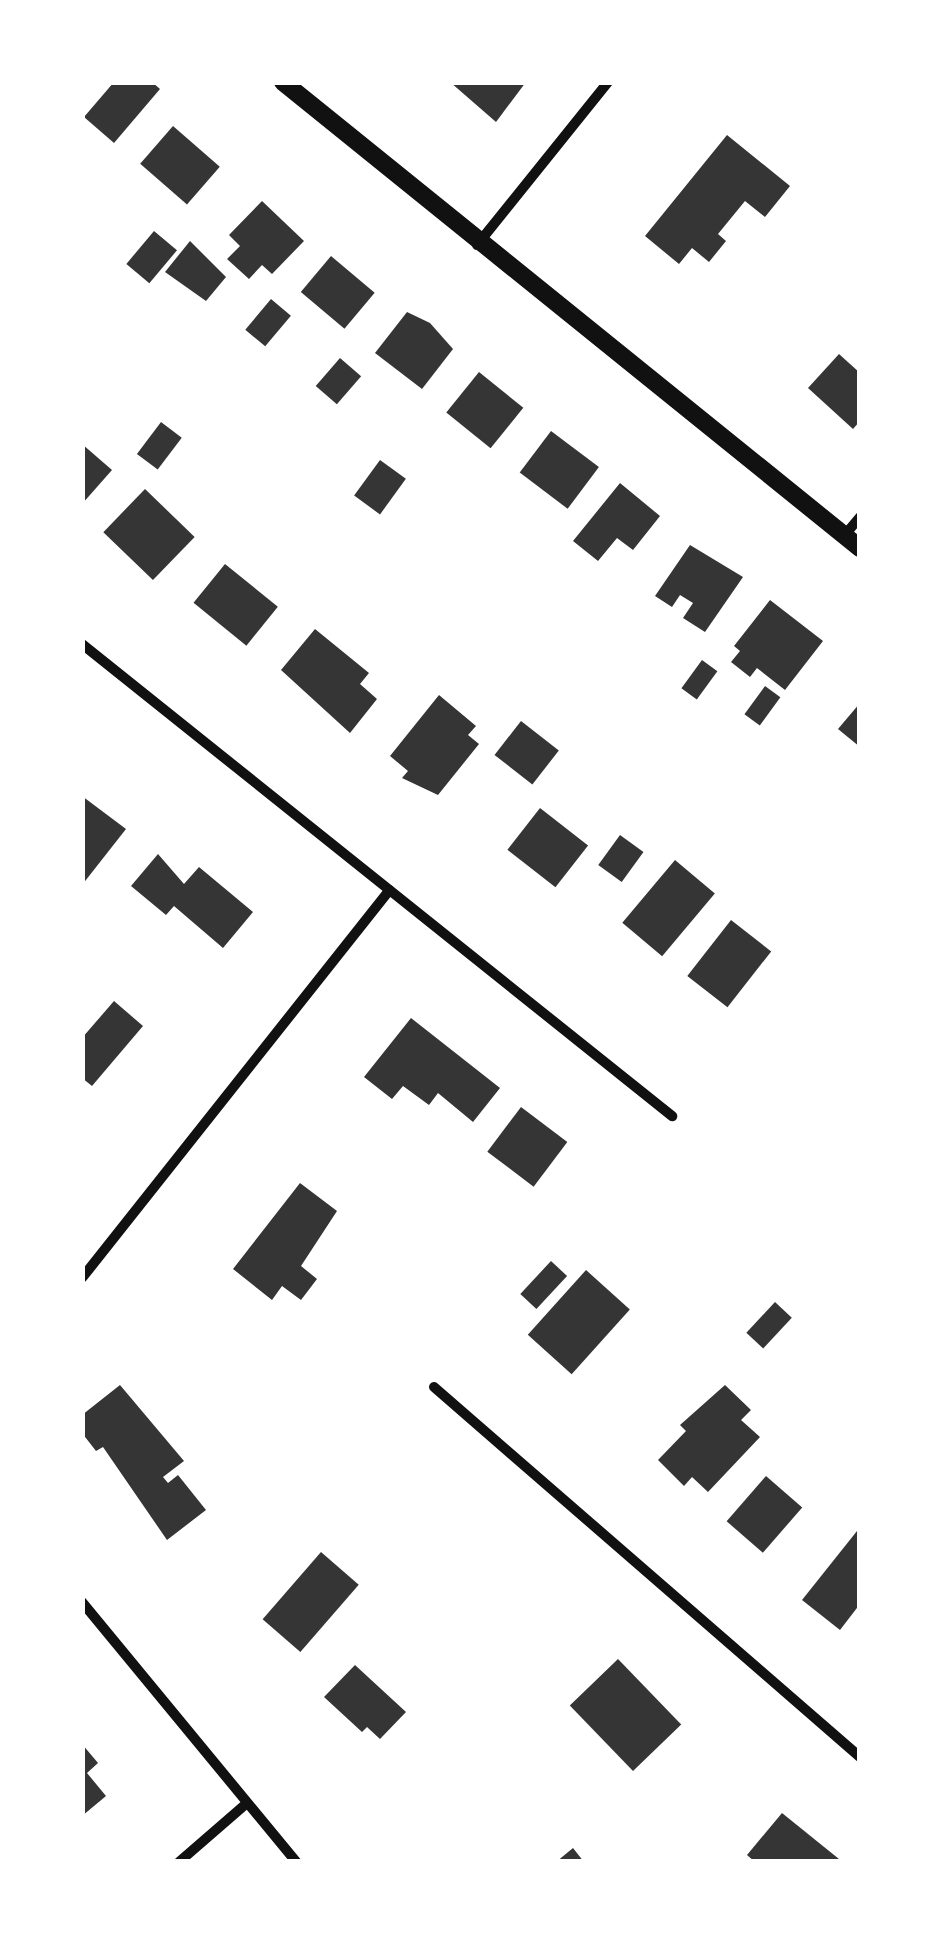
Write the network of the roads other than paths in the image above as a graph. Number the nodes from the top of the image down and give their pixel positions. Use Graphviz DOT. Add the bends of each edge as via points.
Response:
graph roads {
  1 [pos="283,82"];
  2 [pos="608,82"];
  3 [pos="476,246"];
  4 [pos="860,518"];
  5 [pos="852,542"];
  6 [pos="82,644"];
  7 [pos="389,890"];
  8 [pos="672,1116"];
  9 [pos="82,1278"];
  10 [pos="434,1387"];
  11 [pos="82,1602"];
  12 [pos="860,1757"];
  13 [pos="247,1803"];
  14 [pos="178,1862"];
  15 [pos="296,1862"];
  1 -- 3 [label="street"];
  2 -- 3 [label="street"];
  3 -- 5 [label="street"];
  4 -- 5 [label="street"];
  6 -- 7 [label="street"];
  7 -- 8 [label="street"];
  7 -- 9 [label="street"];
  10 -- 12 [label="street"];
  11 -- 13 [label="street"];
  13 -- 14 [label="street"];
  13 -- 15 [label="street"];
}
